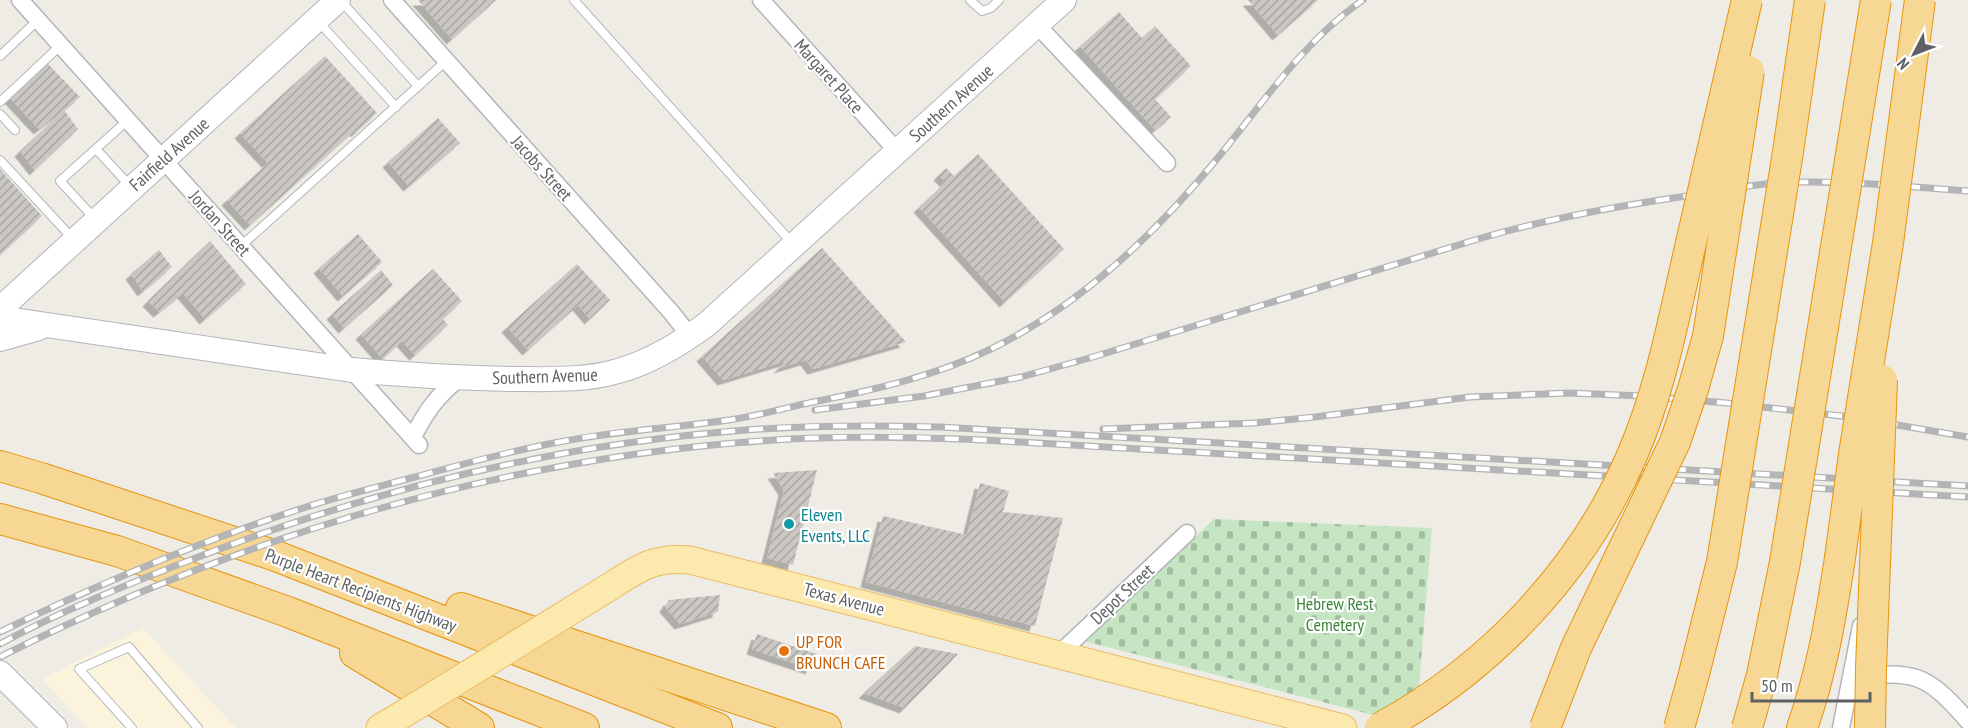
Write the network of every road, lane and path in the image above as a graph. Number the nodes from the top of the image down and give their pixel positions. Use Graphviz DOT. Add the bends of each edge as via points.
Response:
graph roads {
  1 [pos="20,0"];
  2 [pos="339,0"];
  3 [pos="392,0"];
  4 [pos="574,0"];
  5 [pos="760,0"];
  6 [pos="970,0"];
  7 [pos="999,0"];
  8 [pos="1064,0"];
  9 [pos="1747,0"];
  10 [pos="1760,0"];
  11 [pos="1810,0"];
  12 [pos="1876,0"];
  13 [pos="1920,0"];
  14 [pos="38,20"];
  15 [pos="317,20"];
  16 [pos="1037,25"];
  17 [pos="61,45"];
  18 [pos="0,56"];
  19 [pos="446,61"];
  20 [pos="418,86"];
  21 [pos="0,102"];
  22 [pos="396,107"];
  23 [pos="0,114"];
  24 [pos="128,120"];
  25 [pos="15,130"];
  26 [pos="96,148"];
  27 [pos="897,151"];
  28 [pos="163,159"];
  29 [pos="0,160"];
  30 [pos="1167,163"];
  31 [pos="131,188"];
  32 [pos="96,221"];
  33 [pos="75,240"];
  34 [pos="1888,243"];
  35 [pos="794,245"];
  36 [pos="241,246"];
  37 [pos="0,309"];
  38 [pos="0,318"];
  39 [pos="50,325"];
  40 [pos="690,336"];
  41 [pos="0,339"];
  42 [pos="352,370"];
  43 [pos="459,378"];
  44 [pos="0,466"];
  45 [pos="0,519"];
  46 [pos="1187,533"];
  47 [pos="276,556"];
  48 [pos="1864,609"];
  49 [pos="288,612"];
  50 [pos="1058,655"];
  51 [pos="0,673"];
  52 [pos="1851,677"];
  53 [pos="1968,721"];
  54 [pos="51,724"];
  55 [pos="132,728"];
  56 [pos="198,728"];
  57 [pos="380,728"];
  58 [pos="479,728"];
  59 [pos="584,728"];
  60 [pos="717,728"];
  61 [pos="826,728"];
  62 [pos="1342,728"];
  63 [pos="1380,728"];
  64 [pos="1545,728"];
  65 [pos="1679,728"];
  66 [pos="1747,728"];
  67 [pos="1802,728"];
  68 [pos="1841,728"];
  69 [pos="1870,728"];
  1 -- 14 [label="street, Jordan Street"];
  2 -- 15 [label="street, Fairfield Avenue"];
  2 -- 20 [label="lane"];
  3 -- 19 [label="street, Jacobs Street"];
  4 -- 35 [label="lane"];
  5 -- 27 [label="street, Margaret Place"];
  6 -- 7 [label="lane" via="982,11"];
  8 -- 16 [label="street, Southern Avenue"];
  9 -- 63 [label="highway, bridge" via="1669,341 1646,418 1615,490 1577,551 1528,614 1458,678"];
  10 -- 64 [label="highway, bridge" via="1708,336 1693,389 1675,442 1576,648"];
  11 -- 65 [label="highway, bridge" via="1722,562"];
  12 -- 66 [label="highway, bridge" via="1785,562"];
  13 -- 34 [label="highway, bridge"];
  14 -- 17 [label="street, Jordan Street"];
  14 -- 18 [label="lane"];
  15 -- 22 [label="lane"];
  15 -- 28 [label="street, Fairfield Avenue"];
  16 -- 27 [label="street, Southern Avenue"];
  16 -- 30 [label="street"];
  17 -- 21 [label="lane"];
  17 -- 24 [label="street, Jordan Street"];
  19 -- 20 [label="lane"];
  19 -- 40 [label="street, Jacobs Street"];
  20 -- 22 [label="lane"];
  22 -- 36 [label="lane"];
  23 -- 25 [label="lane"];
  24 -- 26 [label="lane"];
  24 -- 28 [label="street, Jordan Street"];
  26 -- 31 [label="lane"];
  26 -- 32 [label="lane" via="60,181"];
  27 -- 35 [label="street, Southern Avenue"];
  28 -- 31 [label="street, Fairfield Avenue"];
  28 -- 36 [label="street, Jordan Street"];
  29 -- 33 [label="lane"];
  31 -- 32 [label="street, Fairfield Avenue"];
  32 -- 33 [label="street, Fairfield Avenue"];
  33 -- 37 [label="street, Fairfield Avenue"];
  34 -- 67 [label="highway, bridge" via="1830,629"];
  34 -- 69 [label="highway, bridge"];
  35 -- 40 [label="street, Southern Avenue"];
  36 -- 42 [label="street, Jordan Street"];
  38 -- 39 [label="street, Southern Avenue"];
  39 -- 41 [label="street"];
  39 -- 42 [label="street, Southern Avenue"];
  40 -- 43 [label="street, Southern Avenue" via="655,357 617,372 548,379"];
  42 -- 43 [label="street, Southern Avenue"];
  42 -- 43 [label="street, Jordan Street" via="416,441 432,404"];
  44 -- 47 [label="highway, Purple Heart Recipients Highway"];
  45 -- 49 [label="highway" via="117,551"];
  46 -- 50 [label="street, Depot Street"];
  47 -- 60 [label="highway, Purple Heart Recipients Highway"];
  47 -- 61 [label="highway" via="467,610"];
  48 -- 52 [label="street"];
  49 -- 58 [label="highway"];
  49 -- 59 [label="highway"];
  50 -- 57 [label="main road, Texas Avenue, bridge" via="675,558 646,565"];
  50 -- 62 [label="main road, Texas Avenue"];
  51 -- 54 [label="street"];
  52 -- 53 [label="street" via="1891,673 1914,676 1950,700"];
  52 -- 68 [label="street"];
  55 -- 56 [label="lane" via="79,669 129,647"];
}
